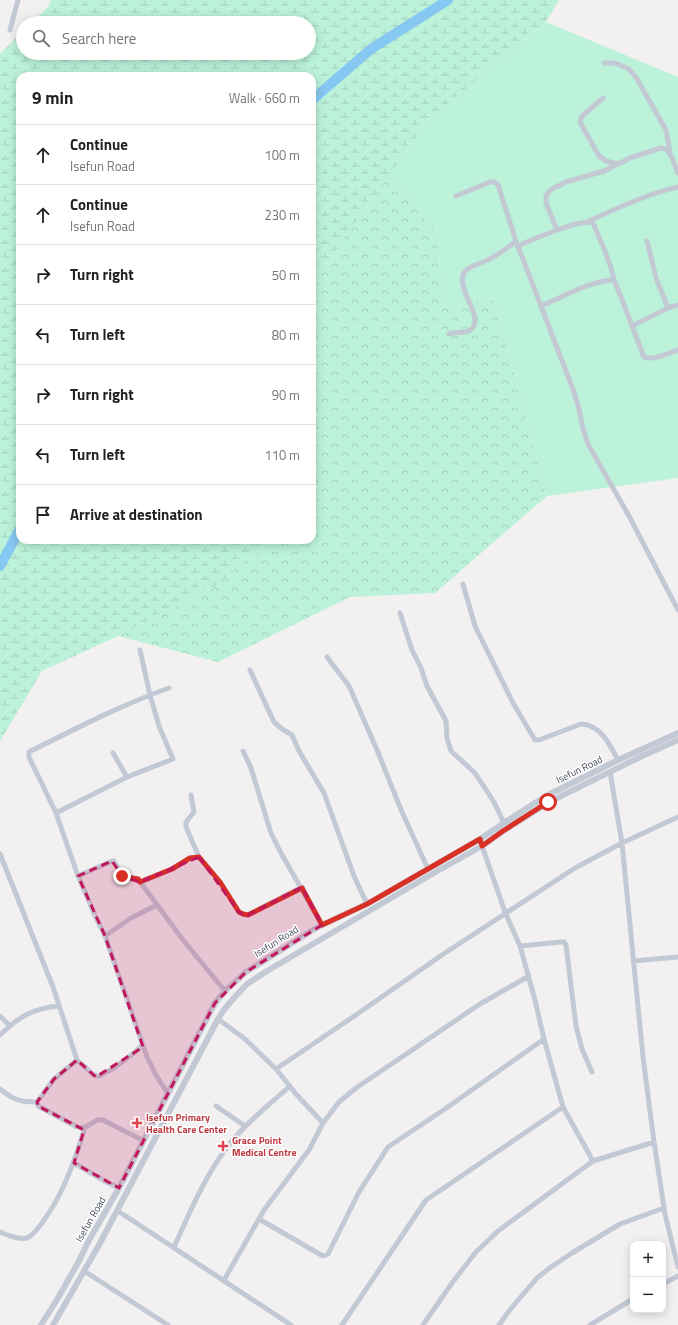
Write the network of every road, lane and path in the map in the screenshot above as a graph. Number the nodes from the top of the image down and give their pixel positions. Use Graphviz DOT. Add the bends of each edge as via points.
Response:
graph roads {
  1 [pos="18,0"];
  2 [pos="10,30"];
  3 [pos="604,63"];
  4 [pos="604,98"];
  5 [pos="670,153"];
  6 [pos="618,164"];
  7 [pos="678,173"];
  8 [pos="678,187"];
  9 [pos="456,196"];
  10 [pos="589,221"];
  11 [pos="557,230"];
  12 [pos="647,241"];
  13 [pos="516,243"];
  14 [pos="614,280"];
  15 [pos="678,305"];
  16 [pos="541,306"];
  17 [pos="668,308"];
  18 [pos="632,326"];
  19 [pos="449,334"];
  20 [pos="678,350"];
  21 [pos="463,584"];
  22 [pos="678,610"];
  23 [pos="400,613"];
  24 [pos="140,650"];
  25 [pos="327,657"];
  26 [pos="250,670"];
  27 [pos="169,688"];
  28 [pos="150,695"];
  29 [pos="678,733"];
  30 [pos="678,740"];
  31 [pos="243,751"];
  32 [pos="113,753"];
  33 [pos="618,760"];
  34 [pos="610,772"];
  35 [pos="127,778"];
  36 [pos="191,794"];
  37 [pos="56,813"];
  38 [pos="678,817"];
  39 [pos="504,823"];
  40 [pos="480,839"];
  41 [pos="622,842"];
  42 [pos="482,846"];
  43 [pos="0,854"];
  44 [pos="199,857"];
  45 [pos="428,869"];
  46 [pos="78,876"];
  47 [pos="140,882"];
  48 [pos="302,888"];
  49 [pos="157,904"];
  50 [pos="367,904"];
  51 [pos="505,912"];
  52 [pos="322,925"];
  53 [pos="105,936"];
  54 [pos="520,946"];
  55 [pos="678,957"];
  56 [pos="633,961"];
  57 [pos="529,976"];
  58 [pos="224,991"];
  59 [pos="59,1006"];
  60 [pos="0,1016"];
  61 [pos="218,1019"];
  62 [pos="9,1025"];
  63 [pos="0,1035"];
  64 [pos="544,1039"];
  65 [pos="142,1045"];
  66 [pos="135,1052"];
  67 [pos="147,1057"];
  68 [pos="77,1060"];
  69 [pos="276,1069"];
  70 [pos="592,1072"];
  71 [pos="290,1086"];
  72 [pos="0,1089"];
  73 [pos="168,1094"];
  74 [pos="37,1102"];
  75 [pos="216,1106"];
  76 [pos="563,1107"];
  77 [pos="323,1123"];
  78 [pos="245,1126"];
  79 [pos="85,1127"];
  80 [pos="144,1141"];
  81 [pos="654,1142"];
  82 [pos="593,1161"];
  83 [pos="74,1163"];
  84 [pos="119,1188"];
  85 [pos="664,1208"];
  86 [pos="118,1210"];
  87 [pos="259,1219"];
  88 [pos="0,1232"];
  89 [pos="174,1247"];
  90 [pos="678,1267"];
  91 [pos="84,1271"];
  92 [pos="678,1276"];
  93 [pos="224,1280"];
  94 [pos="666,1282"];
  95 [pos="630,1301"];
  96 [pos="41,1325"];
  97 [pos="53,1325"];
  98 [pos="168,1325"];
  99 [pos="292,1325"];
  100 [pos="342,1325"];
  101 [pos="423,1325"];
  102 [pos="499,1325"];
  103 [pos="590,1325"];
  1 -- 2 [label="street"];
  3 -- 5 [label="street" via="615,63 629,69 637,79 666,130"];
  4 -- 6 [label="street" via="582,116 580,122 599,156"];
  5 -- 6 [label="street" via="666,149 656,150"];
  5 -- 7 [label="street"];
  6 -- 11 [label="street" via="550,190 546,196 546,203"];
  8 -- 10 [label="street" via="661,191"];
  9 -- 13 [label="street" via="490,182 498,185"];
  10 -- 11 [label="street"];
  10 -- 14 [label="street" via="595,227"];
  11 -- 13 [label="street"];
  12 -- 17 [label="street" via="656,278"];
  13 -- 16 [label="street"];
  13 -- 19 [label="street" via="464,272 463,285 473,309 474,326 470,331"];
  14 -- 16 [label="street" via="592,284"];
  14 -- 18 [label="street"];
  15 -- 17 [label="street"];
  16 -- 22 [label="street" via="574,392 588,444"];
  17 -- 18 [label="street"];
  18 -- 20 [label="street" via="644,357 658,357"];
  21 -- 33 [label="street" via="475,626 513,703 535,740 587,724 607,738"];
  23 -- 39 [label="street" via="427,686 446,721 451,751 475,773"];
  24 -- 28 [label="street"];
  25 -- 45 [label="street" via="349,686"];
  26 -- 50 [label="street" via="274,722 292,736 324,793 354,876"];
  27 -- 28 [label="street"];
  28 -- 35 [label="street" via="159,726 173,759"];
  28 -- 37 [label="street" via="29,752 29,757"];
  29 -- 33 [label="street, Isefun Road"];
  30 -- 34 [label="street, Isefun Road"];
  31 -- 48 [label="street" via="251,768 271,833"];
  32 -- 35 [label="street"];
  33 -- 39 [label="street, Isefun Road" via="546,796"];
  34 -- 41 [label="street"];
  34 -- 42 [label="street, Isefun Road" via="548,802"];
  35 -- 37 [label="street"];
  36 -- 44 [label="street" via="194,812 186,822 186,827"];
  37 -- 46 [label="street"];
  38 -- 41 [label="street"];
  39 -- 40 [label="street, Isefun Road"];
  40 -- 42 [label="street"];
  40 -- 45 [label="street, Isefun Road"];
  41 -- 51 [label="street"];
  41 -- 56 [label="street"];
  42 -- 51 [label="street"];
  42 -- 61 [label="street, Isefun Road" via="247,984 222,1011"];
  43 -- 59 [label="street"];
  44 -- 47 [label="street" via="190,858 172,869"];
  44 -- 48 [label="street" via="220,882 239,912 246,915"];
  45 -- 50 [label="street, Isefun Road"];
  46 -- 47 [label="street" via="112,861 122,876 138,879"];
  46 -- 53 [label="street"];
  47 -- 49 [label="street"];
  48 -- 52 [label="street"];
  49 -- 53 [label="street"];
  49 -- 58 [label="street"];
  50 -- 52 [label="street, Isefun Road"];
  51 -- 54 [label="street"];
  51 -- 69 [label="street"];
  52 -- 58 [label="street, Isefun Road" via="246,972"];
  53 -- 65 [label="street"];
  54 -- 57 [label="street"];
  54 -- 70 [label="street" via="561,942 566,945 576,1026"];
  55 -- 56 [label="street"];
  56 -- 81 [label="street"];
  57 -- 64 [label="street"];
  57 -- 77 [label="street" via="480,1004 356,1088 339,1102"];
  58 -- 73 [label="street, Isefun Road" via="215,1003"];
  59 -- 62 [label="street" via="44,1007"];
  59 -- 68 [label="street"];
  60 -- 62 [label="street"];
  61 -- 69 [label="street" via="245,1039"];
  61 -- 86 [label="street, Isefun Road"];
  62 -- 63 [label="street"];
  64 -- 76 [label="street"];
  64 -- 87 [label="street" via="388,1147 358,1192 325,1256"];
  65 -- 66 [label="street"];
  65 -- 67 [label="street"];
  66 -- 67 [label="street"];
  66 -- 68 [label="street" via="99,1076 94,1075"];
  67 -- 73 [label="street"];
  68 -- 74 [label="street" via="54,1079"];
  69 -- 71 [label="street"];
  71 -- 77 [label="street"];
  71 -- 78 [label="street"];
  72 -- 74 [label="street" via="22,1102"];
  73 -- 80 [label="street, Isefun Road"];
  74 -- 79 [label="street" via="38,1106 74,1126"];
  75 -- 78 [label="street"];
  76 -- 82 [label="street"];
  76 -- 100 [label="street" via="426,1200"];
  77 -- 87 [label="street" via="309,1150"];
  78 -- 89 [label="street" via="206,1178"];
  79 -- 80 [label="street" via="99,1119 104,1120"];
  79 -- 83 [label="street"];
  80 -- 84 [label="street, Isefun Road"];
  81 -- 82 [label="street"];
  81 -- 85 [label="street"];
  82 -- 101 [label="street" via="498,1231 476,1252"];
  83 -- 84 [label="street"];
  83 -- 88 [label="street" via="52,1209 32,1235 16,1238"];
  84 -- 96 [label="street, Isefun Road"];
  85 -- 90 [label="street"];
  85 -- 102 [label="street" via="620,1224 551,1267 537,1278"];
  86 -- 89 [label="street"];
  86 -- 91 [label="street, Isefun Road"];
  87 -- 93 [label="street"];
  89 -- 93 [label="street"];
  91 -- 97 [label="street, Isefun Road"];
  91 -- 98 [label="street"];
  92 -- 94 [label="street"];
  93 -- 99 [label="street"];
  95 -- 103 [label="street"];
}
